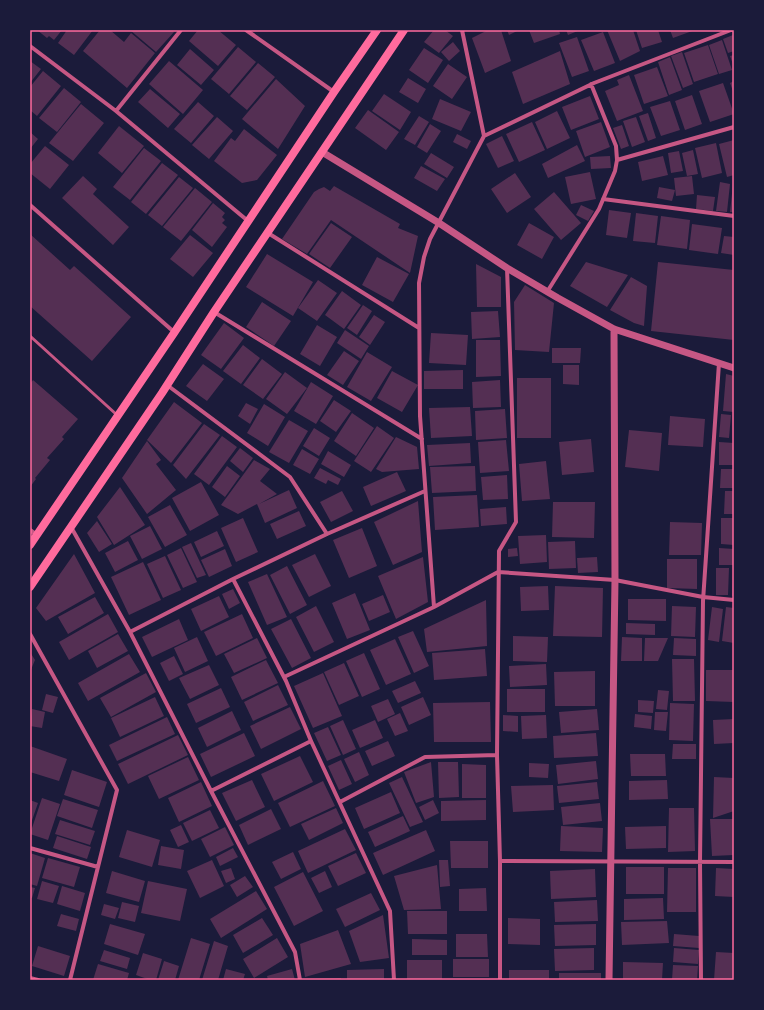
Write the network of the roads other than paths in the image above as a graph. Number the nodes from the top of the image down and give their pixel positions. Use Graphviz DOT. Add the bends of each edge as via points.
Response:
graph roads {
  1 [pos="181,30"];
  2 [pos="246,30"];
  3 [pos="377,30"];
  4 [pos="404,30"];
  5 [pos="463,30"];
  6 [pos="731,30"];
  7 [pos="30,46"];
  8 [pos="591,84"];
  9 [pos="334,92"];
  10 [pos="116,111"];
  11 [pos="734,127"];
  12 [pos="484,136"];
  13 [pos="322,152"];
  14 [pos="617,160"];
  15 [pos="603,199"];
  16 [pos="30,205"];
  17 [pos="734,216"];
  18 [pos="248,222"];
  19 [pos="439,223"];
  20 [pos="268,233"];
  21 [pos="507,268"];
  22 [pos="547,292"];
  23 [pos="214,312"];
  24 [pos="419,328"];
  25 [pos="614,329"];
  26 [pos="174,333"];
  27 [pos="30,336"];
  28 [pos="719,363"];
  29 [pos="734,368"];
  30 [pos="167,385"];
  31 [pos="118,416"];
  32 [pos="422,439"];
  33 [pos="425,491"];
  34 [pos="70,526"];
  35 [pos="33,533"];
  36 [pos="327,534"];
  37 [pos="30,545"];
  38 [pos="498,572"];
  39 [pos="233,578"];
  40 [pos="615,580"];
  41 [pos="30,587"];
  42 [pos="703,597"];
  43 [pos="734,600"];
  44 [pos="434,608"];
  45 [pos="130,632"];
  46 [pos="30,634"];
  47 [pos="284,677"];
  48 [pos="311,742"];
  49 [pos="497,755"];
  50 [pos="211,791"];
  51 [pos="340,802"];
  52 [pos="30,848"];
  53 [pos="500,861"];
  54 [pos="610,862"];
  55 [pos="700,862"];
  56 [pos="734,862"];
  57 [pos="98,868"];
  58 [pos="30,978"];
  59 [pos="38,980"];
  60 [pos="70,980"];
  61 [pos="300,980"];
  62 [pos="394,980"];
  63 [pos="500,980"];
  64 [pos="610,980"];
  65 [pos="701,980"];
  1 -- 10 [label="street"];
  2 -- 9 [label="street"];
  3 -- 9 [label="main road"];
  4 -- 13 [label="main road"];
  5 -- 12 [label="street"];
  6 -- 8 [label="street"];
  7 -- 10 [label="street"];
  8 -- 12 [label="street"];
  8 -- 14 [label="street" via="616,146"];
  9 -- 18 [label="main road"];
  10 -- 18 [label="street"];
  11 -- 14 [label="street"];
  12 -- 19 [label="street"];
  13 -- 19 [label="street"];
  13 -- 20 [label="main road"];
  14 -- 15 [label="street"];
  15 -- 17 [label="street"];
  15 -- 22 [label="street"];
  16 -- 26 [label="street"];
  18 -- 26 [label="main road"];
  19 -- 21 [label="street"];
  19 -- 24 [label="street" via="430,239 421,270"];
  20 -- 23 [label="main road"];
  20 -- 24 [label="street"];
  21 -- 22 [label="street"];
  21 -- 38 [label="street" via="516,522 499,551"];
  22 -- 25 [label="street"];
  23 -- 30 [label="main road"];
  23 -- 32 [label="street"];
  24 -- 32 [label="street"];
  25 -- 28 [label="street"];
  25 -- 40 [label="street"];
  26 -- 31 [label="main road"];
  27 -- 31 [label="lane"];
  28 -- 29 [label="street"];
  28 -- 42 [label="street"];
  30 -- 34 [label="main road"];
  30 -- 36 [label="street" via="290,477"];
  31 -- 35 [label="main road"];
  32 -- 33 [label="street"];
  33 -- 36 [label="street"];
  33 -- 44 [label="street"];
  34 -- 41 [label="main road"];
  34 -- 45 [label="street"];
  35 -- 37 [label="main road"];
  36 -- 39 [label="street"];
  38 -- 40 [label="street"];
  38 -- 44 [label="street"];
  38 -- 49 [label="street"];
  39 -- 45 [label="street"];
  39 -- 47 [label="street"];
  40 -- 42 [label="street"];
  40 -- 54 [label="street"];
  42 -- 43 [label="street"];
  42 -- 55 [label="street"];
  44 -- 47 [label="street"];
  45 -- 50 [label="street"];
  46 -- 57 [label="street" via="117,790"];
  47 -- 48 [label="street"];
  48 -- 50 [label="street"];
  48 -- 51 [label="street"];
  49 -- 51 [label="street" via="425,757"];
  49 -- 53 [label="street"];
  50 -- 61 [label="street" via="295,952"];
  51 -- 62 [label="street" via="390,911"];
  52 -- 57 [label="street"];
  53 -- 54 [label="street"];
  53 -- 63 [label="street"];
  54 -- 55 [label="street"];
  54 -- 64 [label="street"];
  55 -- 56 [label="street"];
  55 -- 65 [label="street"];
  57 -- 60 [label="street"];
  58 -- 59 [label="street"];
}
